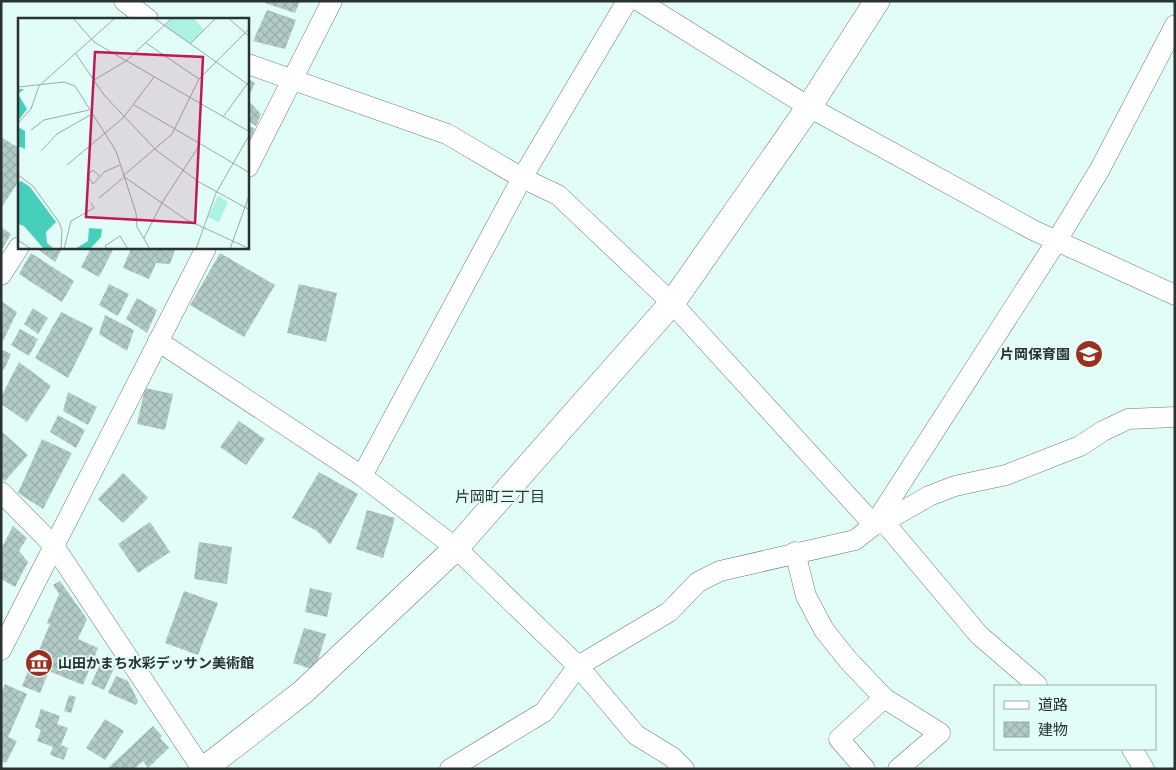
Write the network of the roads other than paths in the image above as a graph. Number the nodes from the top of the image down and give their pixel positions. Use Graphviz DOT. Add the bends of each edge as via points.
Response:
graph roads {
  1 [pos="124,1"];
  2 [pos="332,1"];
  3 [pos="627,1"];
  4 [pos="639,1"];
  5 [pos="876,1"];
  6 [pos="147,18"];
  7 [pos="1175,25"];
  8 [pos="249,64"];
  9 [pos="292,80"];
  10 [pos="809,107"];
  11 [pos="249,165"];
  12 [pos="522,178"];
  13 [pos="1056,242"];
  14 [pos="18,249"];
  15 [pos="205,249"];
  16 [pos="1,275"];
  17 [pos="1175,295"];
  18 [pos="672,303"];
  19 [pos="158,341"];
  20 [pos="1175,417"];
  21 [pos="362,476"];
  22 [pos="1,492"];
  23 [pos="879,524"];
  24 [pos="54,546"];
  25 [pos="456,548"];
  26 [pos="795,552"];
  27 [pos="1,650"];
  28 [pos="578,666"];
  29 [pos="1037,685"];
  30 [pos="884,698"];
  31 [pos="1133,750"];
  32 [pos="203,769"];
  33 [pos="450,769"];
  34 [pos="684,769"];
  35 [pos="865,769"];
  36 [pos="898,769"];
  37 [pos="1144,769"];
  1 -- 6 [label="street"];
  2 -- 9 [label="street"];
  3 -- 12 [label="street"];
  4 -- 10 [label="street"];
  5 -- 10 [label="street"];
  7 -- 13 [label="street" via="1100,168"];
  8 -- 9 [label="street"];
  9 -- 11 [label="street"];
  9 -- 12 [label="street" via="447,134"];
  10 -- 13 [label="street"];
  10 -- 18 [label="street"];
  12 -- 18 [label="street" via="558,196"];
  12 -- 21 [label="street"];
  13 -- 17 [label="street"];
  13 -- 23 [label="street"];
  14 -- 16 [label="street"];
  15 -- 19 [label="street"];
  18 -- 23 [label="street"];
  18 -- 25 [label="street"];
  19 -- 21 [label="street"];
  19 -- 24 [label="street"];
  20 -- 23 [label="street" via="1128,419 1080,446 1006,475 955,486 929,496"];
  21 -- 25 [label="street"];
  22 -- 24 [label="street"];
  23 -- 26 [label="street" via="855,540"];
  23 -- 29 [label="street" via="979,635"];
  24 -- 27 [label="street"];
  24 -- 32 [label="street"];
  25 -- 28 [label="street"];
  25 -- 32 [label="street" via="303,692"];
  26 -- 28 [label="street" via="720,571 698,582 669,612"];
  26 -- 30 [label="street" via="806,596 824,630"];
  28 -- 33 [label="street" via="544,712"];
  28 -- 34 [label="street" via="636,735 672,757"];
  30 -- 35 [label="street" via="839,739"];
  30 -- 36 [label="street" via="940,733"];
  31 -- 37 [label="street"];
}
